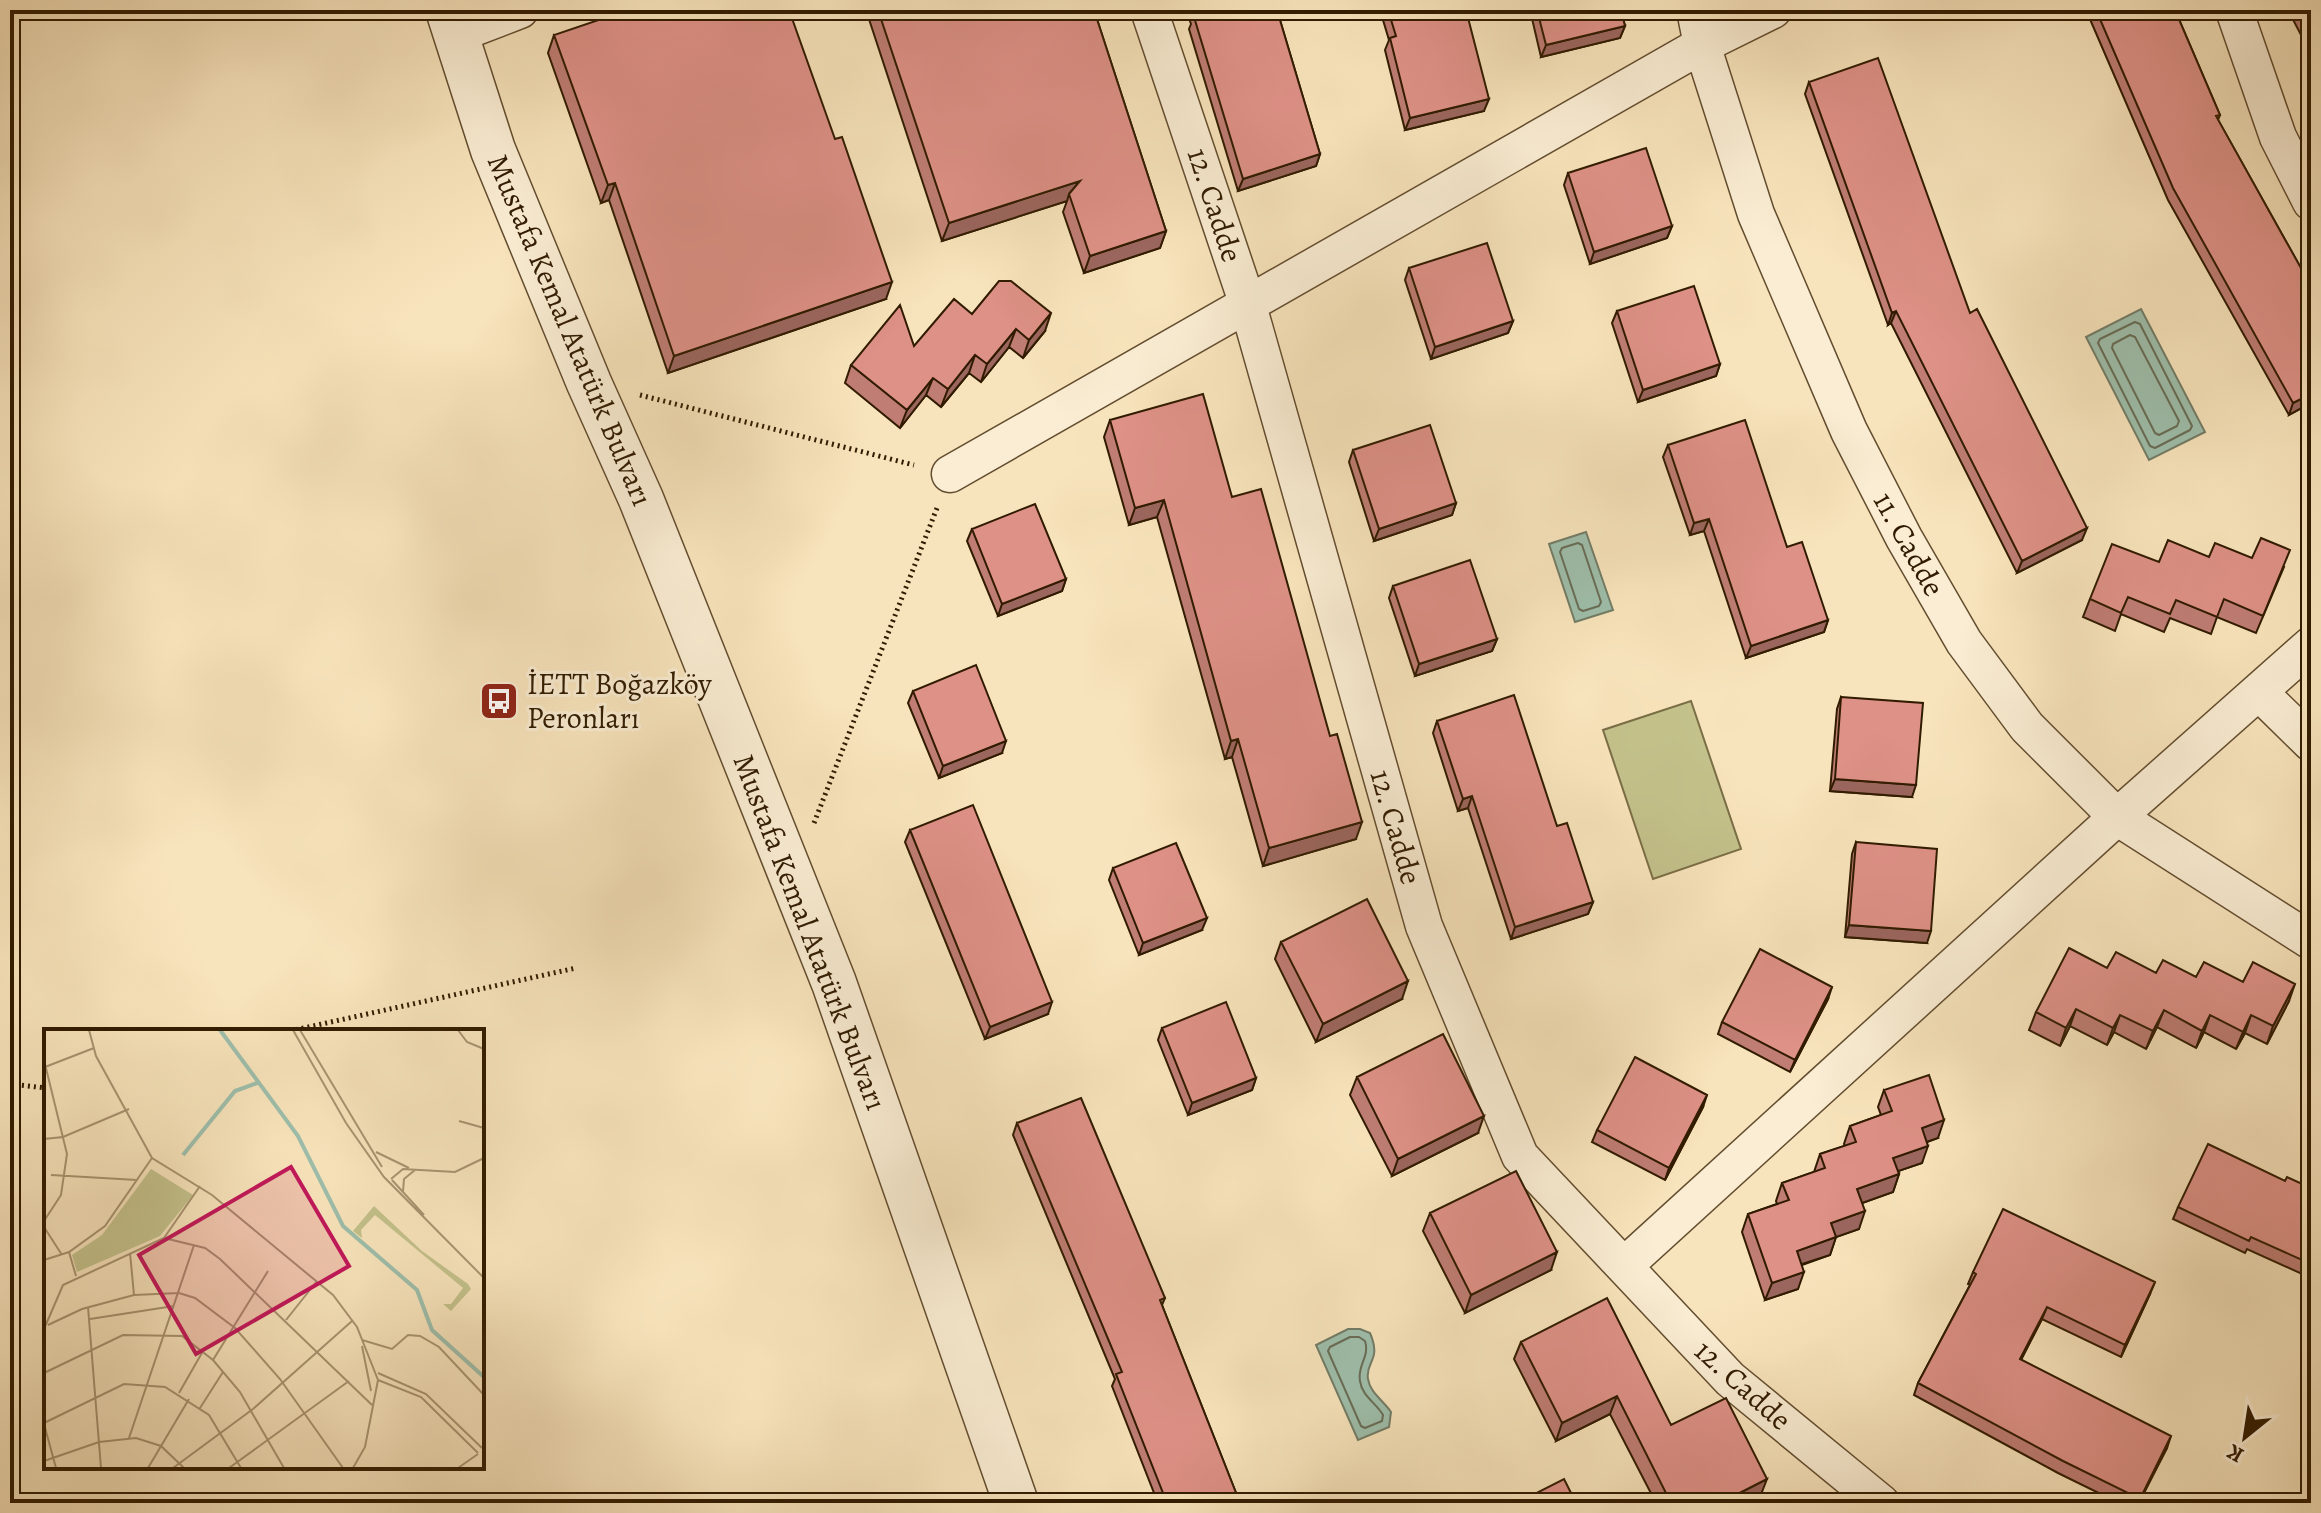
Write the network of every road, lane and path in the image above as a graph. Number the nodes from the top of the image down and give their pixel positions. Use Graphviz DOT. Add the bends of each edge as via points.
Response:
graph roads {
  1 [pos="520,10"];
  2 [pos="1149,10"];
  3 [pos="1773,10"];
  4 [pos="2234,10"];
  5 [pos="451,23"];
  6 [pos="1699,27"];
  7 [pos="2311,202"];
  8 [pos="1247,302"];
  9 [pos="589,383"];
  10 [pos="950,474"];
  11 [pos="2311,645"];
  12 [pos="2259,692"];
  13 [pos="2311,743"];
  14 [pos="2117,817"];
  15 [pos="793,879"];
  16 [pos="2311,941"];
  17 [pos="576,968"];
  18 [pos="299,1029"];
  19 [pos="10,1084"];
  20 [pos="44,1088"];
  21 [pos="1624,1266"];
  22 [pos="1016,1503"];
  23 [pos="1881,1503"];
  1 -- 5 [label="street"];
  2 -- 8 [label="street, 12. Cadde"];
  3 -- 6 [label="street"];
  4 -- 7 [label="street" via="2278,137"];
  5 -- 9 [label="street, Mustafa Kemal Atatürk Bulvarı" via="493,150"];
  6 -- 8 [label="street"];
  6 -- 14 [label="street, 11. Cadde" via="1756,214 1849,431 1904,538 1964,642 2027,727"];
  8 -- 10 [label="street"];
  8 -- 21 [label="street, 12. Cadde" via="1424,926 1520,1156"];
  9 -- 10 [label="path"];
  9 -- 15 [label="street, Mustafa Kemal Atatürk Bulvarı"];
  10 -- 15 [label="path"];
  11 -- 12 [label="street"];
  12 -- 13 [label="street"];
  12 -- 14 [label="street"];
  14 -- 16 [label="street, 11. Cadde"];
  14 -- 21 [label="street"];
  15 -- 22 [label="street, Mustafa Kemal Atatürk Bulvarı"];
  17 -- 18 [label="path"];
  19 -- 20 [label="path"];
  21 -- 23 [label="street, 12. Cadde" via="1730,1379"];
}
